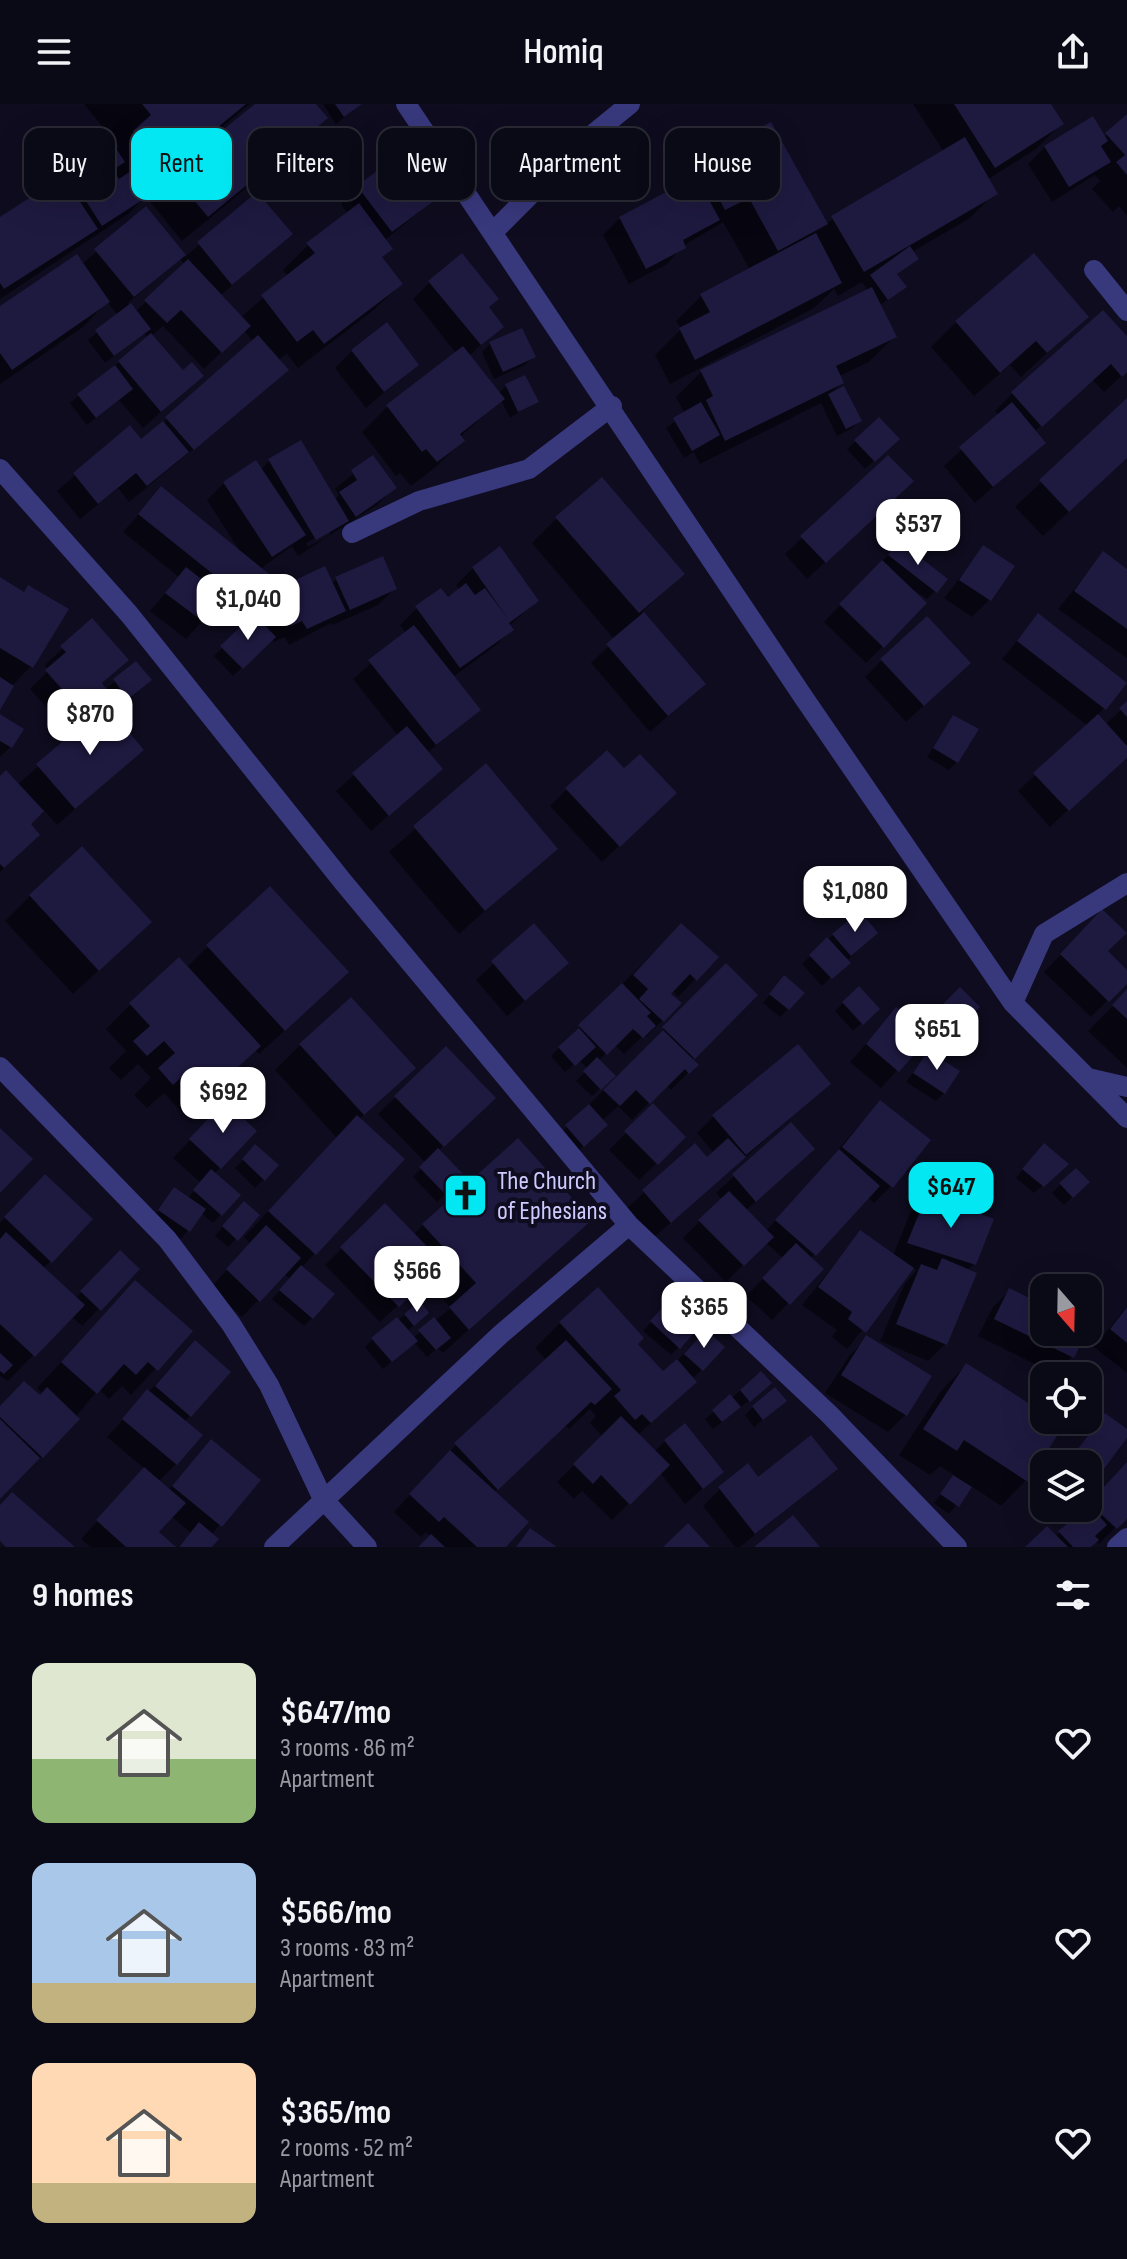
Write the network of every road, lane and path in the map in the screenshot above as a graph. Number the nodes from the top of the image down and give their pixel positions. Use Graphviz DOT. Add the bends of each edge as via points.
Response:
graph roads {
  1 [pos="406,104"];
  2 [pos="630,104"];
  3 [pos="493,232"];
  4 [pos="1094,270"];
  5 [pos="1127,311"];
  6 [pos="612,406"];
  7 [pos="0,469"];
  8 [pos="352,533"];
  9 [pos="1127,883"];
  10 [pos="1013,1003"];
  11 [pos="0,1067"];
  12 [pos="1088,1078"];
  13 [pos="1127,1087"];
  14 [pos="1127,1118"];
  15 [pos="629,1225"];
  16 [pos="323,1499"];
  17 [pos="1127,1538"];
  18 [pos="274,1547"];
  19 [pos="367,1547"];
  20 [pos="957,1547"];
  21 [pos="1117,1547"];
  1 -- 3 [label="street"];
  2 -- 3 [label="street" via="581,144"];
  3 -- 6 [label="street"];
  4 -- 5 [label="street"];
  6 -- 8 [label="street" via="529,469 419,501"];
  6 -- 10 [label="street"];
  7 -- 15 [label="street" via="129,614"];
  9 -- 10 [label="street" via="1044,934"];
  10 -- 12 [label="street"];
  11 -- 16 [label="street" via="167,1239 231,1324 269,1385"];
  12 -- 13 [label="street"];
  12 -- 14 [label="street"];
  15 -- 16 [label="street" via="500,1335"];
  15 -- 20 [label="street" via="829,1414"];
  16 -- 18 [label="street"];
  16 -- 19 [label="street"];
  17 -- 21 [label="street"];
}
